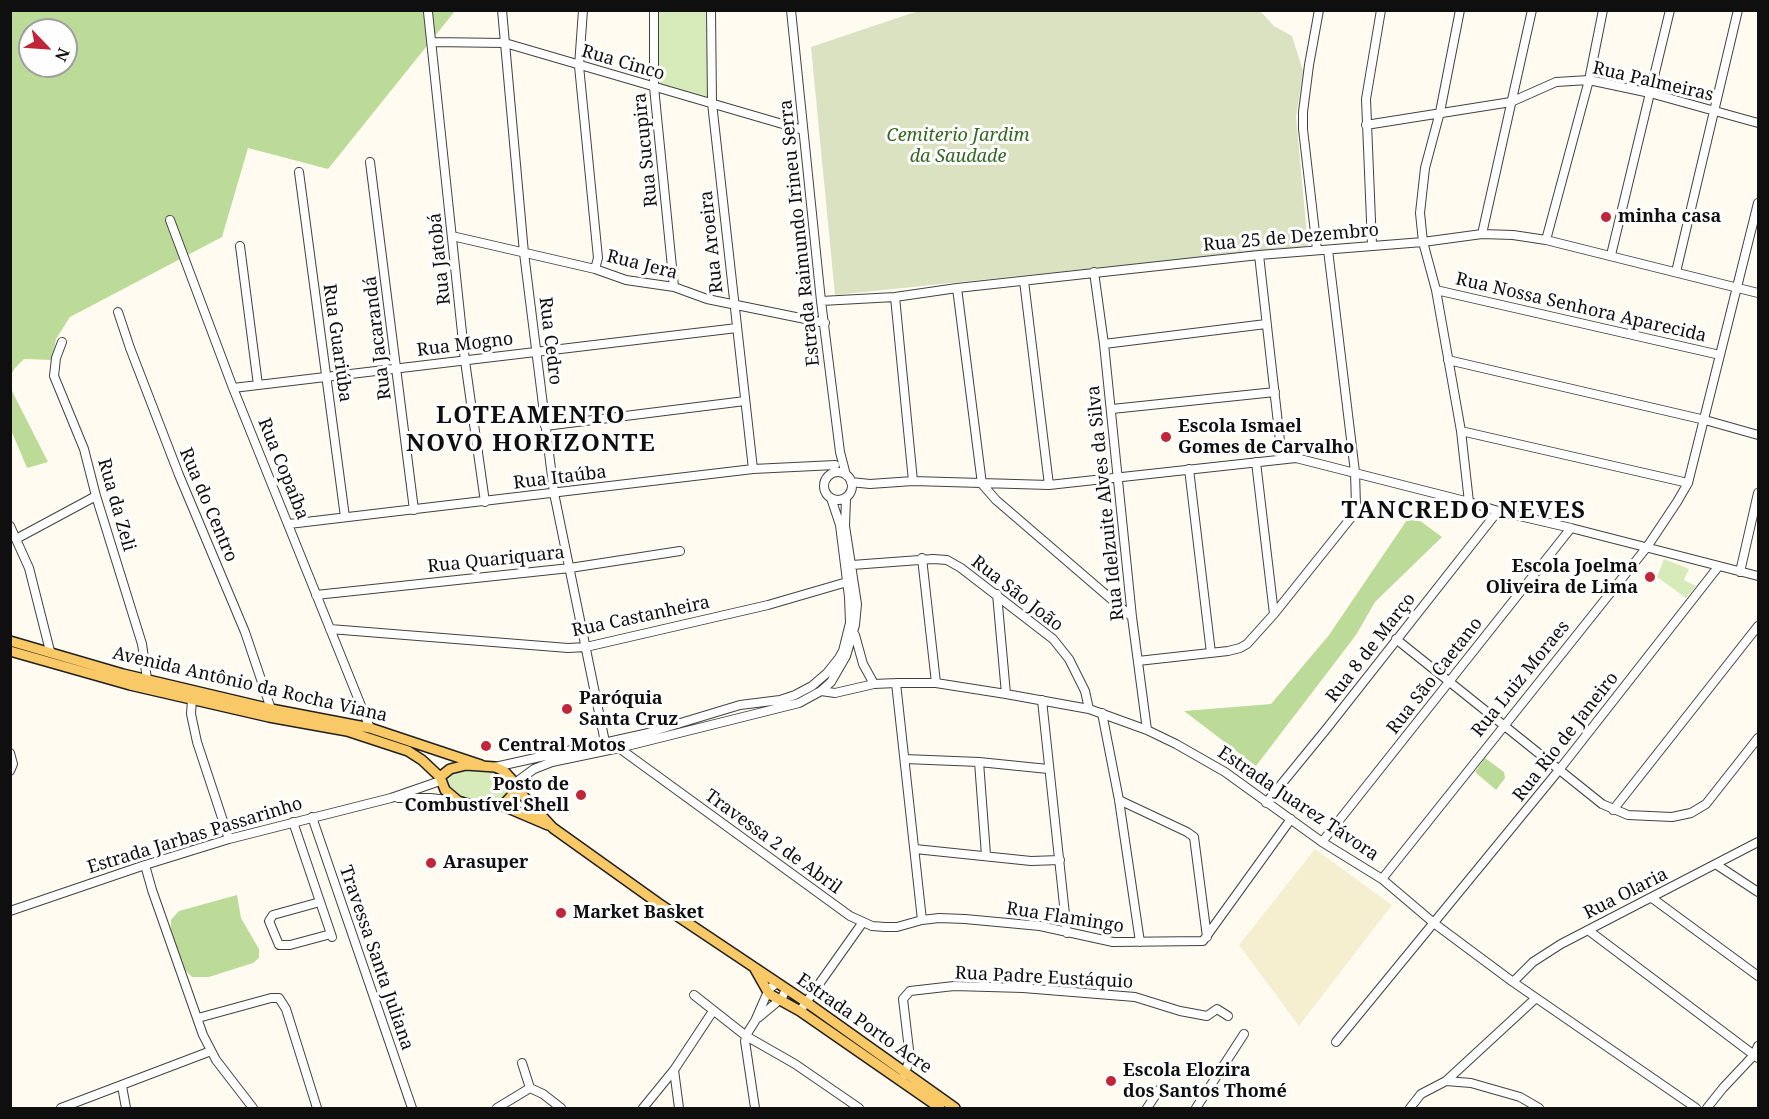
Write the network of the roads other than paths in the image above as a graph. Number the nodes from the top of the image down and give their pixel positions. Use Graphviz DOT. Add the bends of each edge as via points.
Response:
graph roads {
  1 [pos="502,10"];
  2 [pos="583,10"];
  3 [pos="654,10"];
  4 [pos="711,10"];
  5 [pos="791,10"];
  6 [pos="1319,10"];
  7 [pos="1381,10"];
  8 [pos="1460,10"];
  9 [pos="1532,10"];
  10 [pos="1604,10"];
  11 [pos="1670,10"];
  12 [pos="1738,10"];
  13 [pos="428,12"];
  14 [pos="432,42"];
  15 [pos="505,43"];
  16 [pos="579,66"];
  17 [pos="1589,80"];
  18 [pos="654,87"];
  19 [pos="1650,93"];
  20 [pos="1511,102"];
  21 [pos="712,103"];
  22 [pos="1713,111"];
  23 [pos="1440,112"];
  24 [pos="1758,123"];
  25 [pos="1366,124"];
  26 [pos="803,130"];
  27 [pos="370,162"];
  28 [pos="299,172"];
  29 [pos="1758,203"];
  30 [pos="170,220"];
  31 [pos="1482,234"];
  32 [pos="452,236"];
  33 [pos="1546,240"];
  34 [pos="1423,242"];
  35 [pos="1372,245"];
  36 [pos="240,246"];
  37 [pos="1317,250"];
  38 [pos="1328,250"];
  39 [pos="524,254"];
  40 [pos="1260,255"];
  41 [pos="1611,255"];
  42 [pos="595,269"];
  43 [pos="1094,272"];
  44 [pos="1676,272"];
  45 [pos="1024,281"];
  46 [pos="674,287"];
  47 [pos="1738,287"];
  48 [pos="957,288"];
  49 [pos="1436,290"];
  50 [pos="1758,293"];
  51 [pos="895,297"];
  52 [pos="821,301"];
  53 [pos="735,305"];
  54 [pos="118,312"];
  55 [pos="825,323"];
  56 [pos="1266,324"];
  57 [pos="737,328"];
  58 [pos="62,342"];
  59 [pos="1104,344"];
  60 [pos="536,352"];
  61 [pos="1720,355"];
  62 [pos="1448,360"];
  63 [pos="465,361"];
  64 [pos="397,369"];
  65 [pos="327,377"];
  66 [pos="258,386"];
  67 [pos="233,388"];
  68 [pos="1275,392"];
  69 [pos="745,401"];
  70 [pos="1112,409"];
  71 [pos="1704,420"];
  72 [pos="545,426"];
  73 [pos="1461,431"];
  74 [pos="1758,435"];
  75 [pos="840,452"];
  76 [pos="1282,459"];
  77 [pos="1256,462"];
  78 [pos="835,465"];
  79 [pos="753,469"];
  80 [pos="1188,469"];
  81 [pos="1355,472"];
  82 [pos="832,474"];
  83 [pos="849,478"];
  84 [pos="1119,478"];
  85 [pos="913,482"];
  86 [pos="1688,483"];
  87 [pos="870,484"];
  88 [pos="982,484"];
  89 [pos="1049,485"];
  90 [pos="1758,493"];
  91 [pos="554,494"];
  92 [pos="96,496"];
  93 [pos="848,496"];
  94 [pos="831,498"];
  95 [pos="485,502"];
  96 [pos="1469,502"];
  97 [pos="414,510"];
  98 [pos="1498,511"];
  99 [pos="345,517"];
  100 [pos="289,524"];
  101 [pos="10,526"];
  102 [pos="1571,528"];
  103 [pos="16,539"];
  104 [pos="1647,548"];
  105 [pos="680,551"];
  106 [pos="922,558"];
  107 [pos="852,565"];
  108 [pos="1718,567"];
  109 [pos="570,568"];
  110 [pos="1740,572"];
  111 [pos="1758,576"];
  112 [pos="846,582"];
  113 [pos="997,594"];
  114 [pos="316,595"];
  115 [pos="1274,614"];
  116 [pos="1132,617"];
  117 [pos="1758,626"];
  118 [pos="330,629"];
  119 [pos="854,632"];
  120 [pos="1396,639"];
  121 [pos="10,641"];
  122 [pos="586,647"];
  123 [pos="10,651"];
  124 [pos="50,651"];
  125 [pos="1211,653"];
  126 [pos="1138,661"];
  127 [pos="147,679"];
  128 [pos="1451,681"];
  129 [pos="896,683"];
  130 [pos="873,684"];
  131 [pos="936,684"];
  132 [pos="821,691"];
  133 [pos="1006,694"];
  134 [pos="192,699"];
  135 [pos="1042,700"];
  136 [pos="271,709"];
  137 [pos="727,709"];
  138 [pos="1089,709"];
  139 [pos="1102,713"];
  140 [pos="731,720"];
  141 [pos="1504,725"];
  142 [pos="370,728"];
  143 [pos="1147,730"];
  144 [pos="1758,738"];
  145 [pos="605,742"];
  146 [pos="619,748"];
  147 [pos="10,753"];
  148 [pos="905,759"];
  149 [pos="979,762"];
  150 [pos="481,765"];
  151 [pos="495,767"];
  152 [pos="1048,768"];
  153 [pos="1559,770"];
  154 [pos="11,771"];
  155 [pos="440,779"];
  156 [pos="516,785"];
  157 [pos="391,798"];
  158 [pos="1119,800"];
  159 [pos="458,801"];
  160 [pos="1266,802"];
  161 [pos="501,805"];
  162 [pos="1613,810"];
  163 [pos="312,817"];
  164 [pos="1291,819"];
  165 [pos="293,822"];
  166 [pos="553,828"];
  167 [pos="229,838"];
  168 [pos="1322,842"];
  169 [pos="1758,842"];
  170 [pos="915,849"];
  171 [pos="986,855"];
  172 [pos="1060,860"];
  173 [pos="145,865"];
  174 [pos="1717,865"];
  175 [pos="1382,879"];
  176 [pos="1758,892"];
  177 [pos="1652,898"];
  178 [pos="320,902"];
  179 [pos="10,910"];
  180 [pos="922,920"];
  181 [pos="862,922"];
  182 [pos="1435,924"];
  183 [pos="1588,930"];
  184 [pos="1067,933"];
  185 [pos="1205,939"];
  186 [pos="1140,942"];
  187 [pos="754,967"];
  188 [pos="1758,976"];
  189 [pos="777,982"];
  190 [pos="1513,982"];
  191 [pos="786,989"];
  192 [pos="768,992"];
  193 [pos="694,995"];
  194 [pos="1536,998"];
  195 [pos="778,1000"];
  196 [pos="806,1002"];
  197 [pos="713,1011"];
  198 [pos="800,1011"];
  199 [pos="1228,1016"];
  200 [pos="198,1018"];
  201 [pos="755,1021"];
  202 [pos="1244,1034"];
  203 [pos="746,1036"];
  204 [pos="1336,1042"];
  205 [pos="1758,1046"];
  206 [pos="211,1051"];
  207 [pos="1756,1056"];
  208 [pos="522,1063"];
  209 [pos="674,1070"];
  210 [pos="904,1077"];
  211 [pos="1446,1081"];
  212 [pos="122,1086"];
  213 [pos="530,1088"];
  214 [pos="1159,1090"];
  215 [pos="61,1108"];
  216 [pos="126,1108"];
  217 [pos="253,1108"];
  218 [pos="316,1108"];
  219 [pos="412,1108"];
  220 [pos="497,1108"];
  221 [pos="561,1108"];
  222 [pos="643,1108"];
  223 [pos="680,1108"];
  224 [pos="755,1108"];
  225 [pos="859,1108"];
  226 [pos="940,1108"];
  227 [pos="955,1108"];
  228 [pos="1147,1108"];
  229 [pos="1196,1108"];
  230 [pos="1410,1108"];
  231 [pos="1539,1108"];
  232 [pos="1696,1108"];
  233 [pos="1707,1108"];
  1 -- 15 [label="street, Rua Cedro"];
  2 -- 16 [label="street"];
  3 -- 18 [label="street, Rua Sucupira"];
  4 -- 21 [label="street, Rua Aroeira"];
  5 -- 26 [label="street, Estrada Raimundo Irineu Serra"];
  6 -- 37 [label="street" via="1303,112"];
  7 -- 25 [label="street" via="1366,99"];
  8 -- 23 [label="street"];
  9 -- 20 [label="street"];
  10 -- 17 [label="street"];
  11 -- 19 [label="street"];
  12 -- 22 [label="street"];
  13 -- 14 [label="street, Rua Jatobá"];
  14 -- 15 [label="street, Rua Cinco"];
  14 -- 32 [label="street, Rua Jatobá"];
  15 -- 16 [label="street, Rua Cinco"];
  15 -- 39 [label="street, Rua Cedro"];
  16 -- 18 [label="street, Rua Cinco"];
  16 -- 42 [label="street" via="598,258"];
  17 -- 19 [label="street, Rua Palmeiras"];
  17 -- 20 [label="street, Rua Palmeiras" via="1556,82"];
  17 -- 33 [label="street"];
  18 -- 21 [label="street, Rua Cinco"];
  18 -- 46 [label="street, Rua Sucupira"];
  19 -- 22 [label="street, Rua Palmeiras"];
  19 -- 41 [label="street"];
  20 -- 23 [label="street, Rua Palmeiras"];
  20 -- 31 [label="street"];
  21 -- 26 [label="street, Rua Cinco"];
  21 -- 53 [label="street, Rua Aroeira"];
  22 -- 24 [label="street, Rua Palmeiras"];
  22 -- 44 [label="street"];
  23 -- 25 [label="street, Rua Palmeiras"];
  23 -- 34 [label="street" via="1421,194"];
  25 -- 35 [label="street"];
  26 -- 52 [label="street, Estrada Raimundo Irineu Serra"];
  27 -- 64 [label="street, Rua Jacarandá"];
  28 -- 65 [label="street, Rua Guariúba"];
  29 -- 47 [label="street, Rua Luiz Moraes"];
  30 -- 67 [label="street, Rua Copaíba"];
  31 -- 33 [label="street, Rua 25 de Dezembro"];
  31 -- 34 [label="street, Rua 25 de Dezembro"];
  32 -- 39 [label="street, Rua Jera"];
  32 -- 63 [label="street, Rua Jatobá"];
  33 -- 41 [label="street, Rua 25 de Dezembro"];
  34 -- 35 [label="street, Rua 25 de Dezembro"];
  34 -- 49 [label="street"];
  35 -- 38 [label="street, Rua 25 de Dezembro"];
  36 -- 66 [label="street"];
  37 -- 38 [label="street, Rua 25 de Dezembro"];
  37 -- 40 [label="street, Rua 25 de Dezembro"];
  38 -- 81 [label="street"];
  39 -- 42 [label="street, Rua Jera"];
  39 -- 60 [label="street, Rua Cedro"];
  40 -- 43 [label="street, Rua 25 de Dezembro"];
  40 -- 56 [label="street"];
  41 -- 44 [label="street, Rua 25 de Dezembro"];
  42 -- 46 [label="street, Rua Jera"];
  43 -- 45 [label="street, Rua 25 de Dezembro"];
  43 -- 59 [label="street, Rua Idelzuite Alves da Silva"];
  44 -- 47 [label="street, Rua 25 de Dezembro"];
  45 -- 48 [label="street, Rua 25 de Dezembro"];
  45 -- 89 [label="street"];
  46 -- 53 [label="street, Rua Jera"];
  47 -- 50 [label="street, Rua 25 de Dezembro"];
  47 -- 61 [label="street, Rua Luiz Moraes"];
  48 -- 51 [label="street, Rua 25 de Dezembro"];
  48 -- 88 [label="street"];
  49 -- 61 [label="street, Rua Nossa Senhora Aparecida"];
  49 -- 62 [label="street"];
  51 -- 52 [label="street, Rua 25 de Dezembro"];
  51 -- 85 [label="street"];
  52 -- 55 [label="street, Estrada Raimundo Irineu Serra"];
  53 -- 55 [label="street, Rua Jera"];
  53 -- 57 [label="street, Rua Aroeira"];
  54 -- 136 [label="street, Rua do Centro" via="164,437 245,632"];
  55 -- 75 [label="street, Estrada Raimundo Irineu Serra"];
  56 -- 59 [label="street"];
  56 -- 68 [label="street"];
  57 -- 60 [label="street, Rua Mogno"];
  57 -- 69 [label="street, Rua Aroeira"];
  58 -- 92 [label="street, Rua da Zeli" via="54,376 84,449"];
  59 -- 70 [label="street, Rua Idelzuite Alves da Silva"];
  60 -- 63 [label="street, Rua Mogno"];
  60 -- 72 [label="street, Rua Cedro"];
  61 -- 71 [label="street, Rua Luiz Moraes"];
  62 -- 71 [label="street"];
  62 -- 73 [label="street"];
  63 -- 64 [label="street, Rua Mogno"];
  63 -- 95 [label="street, Rua Jatobá"];
  64 -- 65 [label="street, Rua Mogno"];
  64 -- 97 [label="street, Rua Jacarandá"];
  65 -- 66 [label="street, Rua Mogno"];
  65 -- 99 [label="street, Rua Guariúba"];
  66 -- 67 [label="street, Rua Mogno"];
  67 -- 100 [label="street, Rua Copaíba"];
  68 -- 70 [label="street"];
  68 -- 76 [label="street"];
  69 -- 72 [label="street"];
  69 -- 79 [label="street, Rua Aroeira"];
  70 -- 84 [label="street, Rua Idelzuite Alves da Silva"];
  71 -- 74 [label="street"];
  71 -- 86 [label="street, Rua Luiz Moraes"];
  72 -- 91 [label="street, Rua Cedro"];
  73 -- 86 [label="street"];
  73 -- 96 [label="street"];
  75 -- 78 [label="street, Estrada Raimundo Irineu Serra"];
  75 -- 83 [label="street, Estrada Raimundo Irineu Serra"];
  76 -- 77 [label="street"];
  76 -- 81 [label="street" via="1296,458"];
  77 -- 80 [label="street"];
  77 -- 115 [label="street"];
  78 -- 79 [label="street, Rua Itaúba"];
  78 -- 82 [label="street, Estrada Raimundo Irineu Serra"];
  79 -- 91 [label="street, Rua Itaúba"];
  80 -- 84 [label="street"];
  80 -- 125 [label="street"];
  81 -- 96 [label="street"];
  81 -- 115 [label="street" via="1356,506 1350,520"];
  82 -- 83 [label="street" via="839,472"];
  82 -- 94 [label="street" via="825,483"];
  83 -- 87 [label="street"];
  83 -- 93 [label="street"];
  84 -- 89 [label="street"];
  84 -- 116 [label="street, Rua Idelzuite Alves da Silva"];
  85 -- 87 [label="street"];
  85 -- 88 [label="street"];
  86 -- 104 [label="street, Rua Luiz Moraes"];
  87 -- 93 [label="street"];
  88 -- 89 [label="street"];
  88 -- 116 [label="street"];
  90 -- 110 [label="street"];
  91 -- 95 [label="street, Rua Itaúba"];
  91 -- 109 [label="street, Rua Cedro"];
  92 -- 103 [label="street"];
  92 -- 127 [label="street, Rua da Zeli" via="142,644"];
  93 -- 94 [label="street"];
  93 -- 107 [label="street" via="845,526"];
  94 -- 112 [label="street" via="840,525"];
  95 -- 97 [label="street, Rua Itaúba"];
  96 -- 98 [label="street"];
  97 -- 99 [label="street, Rua Itaúba"];
  98 -- 102 [label="street"];
  98 -- 120 [label="street, Rua 8 de Março"];
  99 -- 100 [label="street, Rua Itaúba"];
  100 -- 114 [label="street, Rua Copaíba"];
  101 -- 103 [label="street"];
  102 -- 104 [label="street"];
  102 -- 128 [label="street, Rua São Caetano"];
  103 -- 124 [label="street" via="29,568"];
  104 -- 108 [label="street"];
  104 -- 141 [label="street, Rua Luiz Moraes"];
  105 -- 109 [label="street, Rua Quariquara"];
  106 -- 107 [label="street, Rua São João"];
  106 -- 113 [label="street, Rua São João" via="947,560"];
  106 -- 131 [label="street"];
  107 -- 119 [label="street" via="857,604"];
  108 -- 110 [label="street"];
  108 -- 153 [label="street, Rua Rio de Janeiro"];
  109 -- 114 [label="street, Rua Quariquara"];
  109 -- 122 [label="street, Rua Cedro"];
  110 -- 111 [label="street"];
  112 -- 122 [label="street, Rua Castanheira" via="768,605"];
  112 -- 137 [label="street" via="849,630 843,651 827,673 795,695"];
  113 -- 133 [label="street"];
  113 -- 138 [label="street, Rua São João" via="1053,639 1069,658"];
  114 -- 118 [label="street, Rua Copaíba"];
  115 -- 125 [label="street" via="1247,644"];
  116 -- 126 [label="street, Rua Idelzuite Alves da Silva"];
  117 -- 162 [label="street"];
  118 -- 122 [label="street, Rua Castanheira"];
  118 -- 142 [label="street, Rua Copaíba"];
  119 -- 130 [label="street"];
  119 -- 132 [label="street" via="838,672"];
  120 -- 128 [label="street"];
  120 -- 160 [label="street, Rua 8 de Março"];
  121 -- 124 [label="main road, Avenida Antônio da Rocha Viana"];
  122 -- 145 [label="street, Rua Cedro"];
  123 -- 134 [label="main road, Avenida Antônio da Rocha Viana"];
  124 -- 127 [label="main road, Avenida Antônio da Rocha Viana"];
  125 -- 126 [label="street"];
  126 -- 143 [label="street, Rua Idelzuite Alves da Silva"];
  127 -- 136 [label="main road, Avenida Antônio da Rocha Viana"];
  128 -- 141 [label="street"];
  128 -- 168 [label="street, Rua São Caetano"];
  129 -- 130 [label="street, Estrada Juarez Távora"];
  129 -- 131 [label="street, Estrada Juarez Távora"];
  129 -- 148 [label="street"];
  130 -- 132 [label="street, Estrada Juarez Távora" via="835,693"];
  131 -- 133 [label="street, Estrada Juarez Távora"];
  132 -- 140 [label="street" via="799,703"];
  133 -- 135 [label="street, Estrada Juarez Távora"];
  134 -- 155 [label="main road, Avenida Antônio da Rocha Viana" via="378,740 408,751"];
  134 -- 167 [label="street" via="197,742"];
  135 -- 138 [label="street, Estrada Juarez Távora"];
  135 -- 152 [label="street"];
  136 -- 142 [label="main road, Avenida Antônio da Rocha Viana"];
  137 -- 140 [label="street"];
  137 -- 145 [label="street"];
  138 -- 139 [label="street, Estrada Juarez Távora"];
  139 -- 143 [label="street, Estrada Juarez Távora"];
  139 -- 158 [label="street"];
  140 -- 146 [label="street"];
  141 -- 153 [label="street"];
  141 -- 175 [label="street, Rua Luiz Moraes"];
  142 -- 150 [label="main road, Avenida Antônio da Rocha Viana"];
  143 -- 160 [label="street, Estrada Juarez Távora" via="1209,762"];
  144 -- 162 [label="street" via="1706,804 1691,813 1637,816"];
  145 -- 151 [label="street"];
  146 -- 156 [label="street" via="552,762 534,769"];
  146 -- 181 [label="street, Travessa 2 de Abril"];
  147 -- 154 [label="street"];
  148 -- 149 [label="street"];
  148 -- 170 [label="street"];
  149 -- 152 [label="street"];
  149 -- 171 [label="street"];
  150 -- 151 [label="main road"];
  150 -- 155 [label="main road" via="455,767"];
  151 -- 156 [label="main road, Estrada Porto Acre" via="509,775"];
  152 -- 172 [label="street"];
  153 -- 162 [label="street"];
  153 -- 182 [label="street, Rua Rio de Janeiro"];
  155 -- 157 [label="street, Estrada Jarbas Passarinho"];
  155 -- 159 [label="main road, Avenida Antônio da Rocha Viana" via="449,795"];
  156 -- 161 [label="main road" via="512,797"];
  156 -- 166 [label="main road, Estrada Porto Acre"];
  157 -- 159 [label="street, Estrada Jarbas Passarinho"];
  157 -- 163 [label="street, Estrada Jarbas Passarinho"];
  158 -- 185 [label="street" via="1194,837"];
  158 -- 186 [label="street"];
  159 -- 161 [label="main road" via="480,807"];
  160 -- 164 [label="street, Estrada Juarez Távora"];
  161 -- 166 [label="main road, Estrada Porto Acre"];
  163 -- 165 [label="street, Estrada Jarbas Passarinho"];
  163 -- 219 [label="street, Travessa Santa Juliana"];
  164 -- 168 [label="street, Estrada Juarez Távora"];
  164 -- 185 [label="street"];
  165 -- 167 [label="street, Estrada Jarbas Passarinho"];
  165 -- 178 [label="street"];
  166 -- 187 [label="main road, Estrada Porto Acre"];
  167 -- 173 [label="street, Estrada Jarbas Passarinho"];
  168 -- 175 [label="street, Estrada Juarez Távora"];
  169 -- 174 [label="street, Rua Olaria"];
  170 -- 171 [label="street"];
  170 -- 180 [label="street"];
  171 -- 172 [label="street"];
  172 -- 184 [label="street"];
  173 -- 179 [label="street, Estrada Jarbas Passarinho"];
  173 -- 200 [label="street"];
  174 -- 176 [label="street"];
  174 -- 177 [label="street, Rua Olaria"];
  175 -- 182 [label="street, Estrada Juarez Távora"];
  177 -- 183 [label="street, Rua Olaria"];
  177 -- 188 [label="street"];
  178 -- 178 [label="street" via="273,915 269,921 279,945 331,936"];
  180 -- 181 [label="street, Travessa 2 de Abril" via="897,927"];
  180 -- 184 [label="street, Rua Flamingo" via="965,919 1040,926"];
  181 -- 196 [label="street"];
  182 -- 190 [label="street, Estrada Juarez Távora"];
  182 -- 204 [label="street, Rua Rio de Janeiro"];
  183 -- 190 [label="street, Rua Olaria" via="1533,962"];
  183 -- 207 [label="street"];
  184 -- 186 [label="street, Rua Flamingo" via="1113,942"];
  185 -- 186 [label="street, Rua Flamingo"];
  187 -- 189 [label="main road, Estrada Porto Acre"];
  187 -- 192 [label="main road, Estrada Porto Acre"];
  189 -- 191 [label="main road, Estrada Porto Acre"];
  189 -- 192 [label="street"];
  190 -- 194 [label="street, Estrada Juarez Távora"];
  191 -- 195 [label="street"];
  191 -- 196 [label="main road, Estrada Porto Acre"];
  192 -- 195 [label="main road, Estrada Porto Acre"];
  192 -- 201 [label="street"];
  193 -- 197 [label="street"];
  194 -- 211 [label="street"];
  194 -- 232 [label="street, Estrada Juarez Távora"];
  195 -- 198 [label="main road, Estrada Porto Acre"];
  195 -- 201 [label="street"];
  196 -- 198 [label="street"];
  196 -- 210 [label="main road, Estrada Porto Acre"];
  197 -- 203 [label="street"];
  197 -- 209 [label="street"];
  198 -- 210 [label="main road, Estrada Porto Acre"];
  199 -- 210 [label="street, Rua Padre Eustáquio" via="1216,1009 1207,1017 1135,997 1079,992 954,986 910,991 903,999 910,1058"];
  200 -- 206 [label="street"];
  200 -- 218 [label="street" via="276,997 283,1003"];
  201 -- 203 [label="street"];
  202 -- 229 [label="street"];
  203 -- 224 [label="street"];
  203 -- 225 [label="street"];
  205 -- 207 [label="street"];
  206 -- 212 [label="street"];
  206 -- 217 [label="street"];
  207 -- 233 [label="street"];
  208 -- 213 [label="street"];
  209 -- 222 [label="street"];
  209 -- 223 [label="street"];
  210 -- 226 [label="main road, Estrada Porto Acre"];
  210 -- 227 [label="main road, Estrada Porto Acre"];
  211 -- 230 [label="street" via="1421,1094"];
  211 -- 231 [label="street" via="1471,1083 1520,1097"];
  212 -- 215 [label="street"];
  212 -- 216 [label="street"];
  213 -- 220 [label="street"];
  213 -- 221 [label="street"];
  214 -- 228 [label="street"];
}
